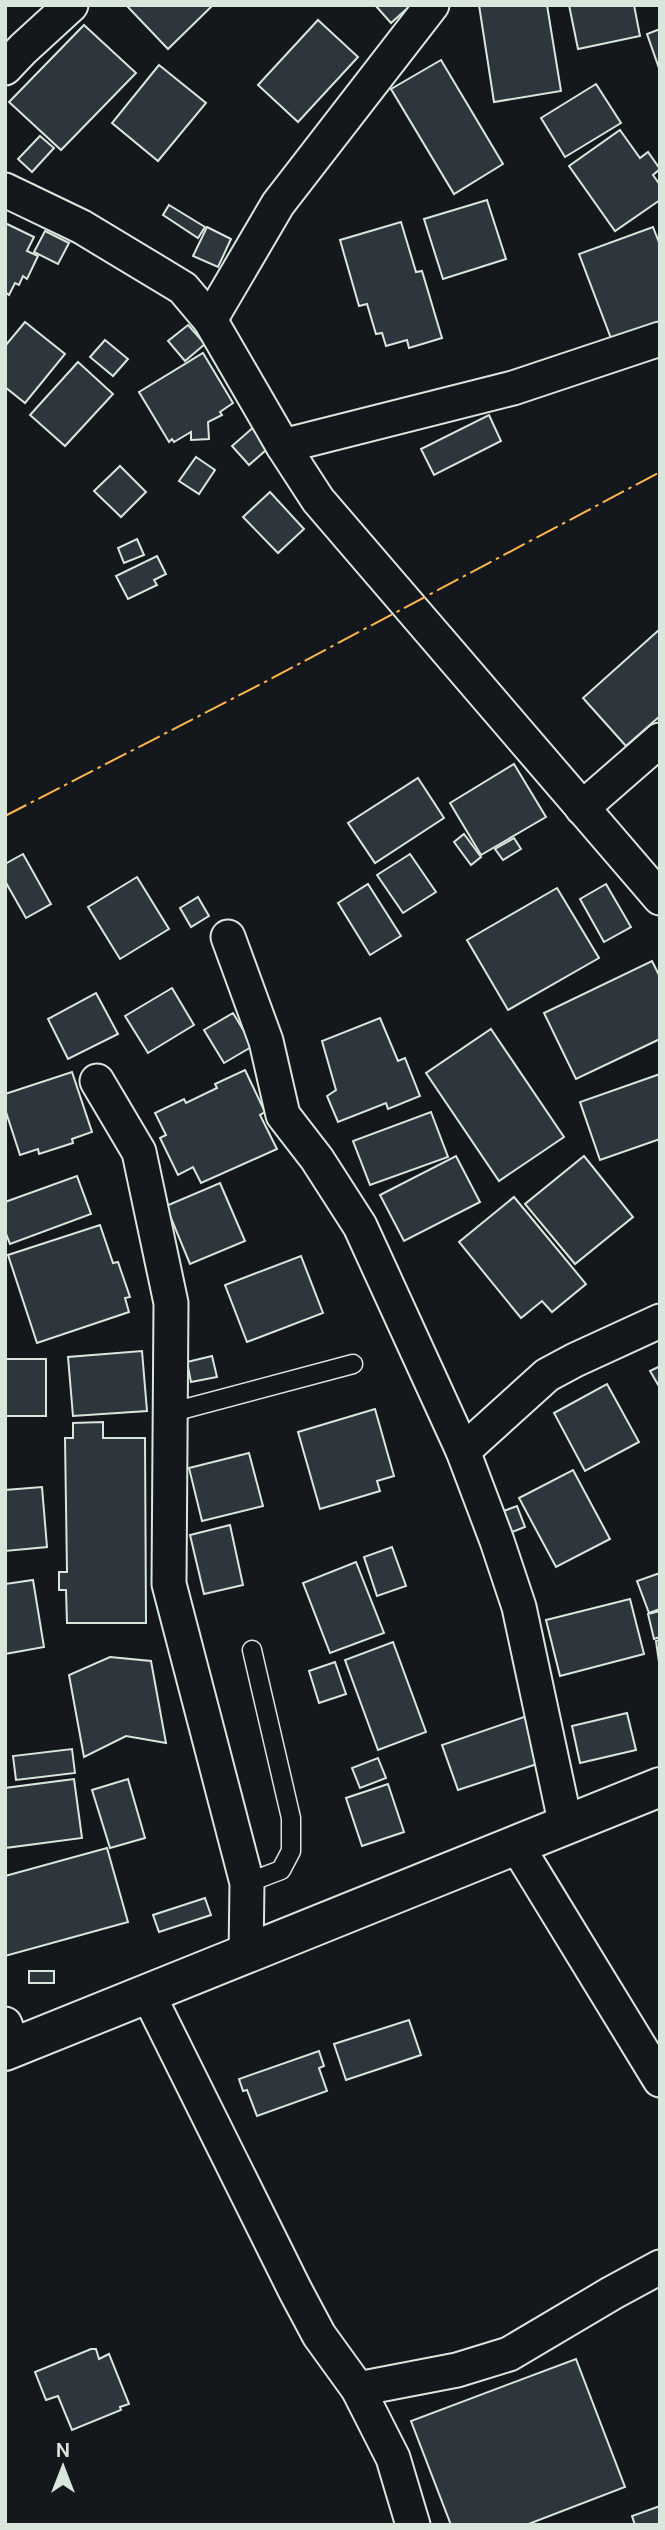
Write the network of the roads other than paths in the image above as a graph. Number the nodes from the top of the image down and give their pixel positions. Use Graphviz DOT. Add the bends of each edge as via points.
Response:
graph roads {
  1 [pos="71,5"];
  2 [pos="432,5"];
  3 [pos="5,68"];
  4 [pos="5,190"];
  5 [pos="210,320"];
  6 [pos="660,339"];
  7 [pos="283,446"];
  8 [pos="660,740"];
  9 [pos="582,808"];
  10 [pos="660,898"];
  11 [pos="228,937"];
  12 [pos="97,1081"];
  13 [pos="660,1321"];
  14 [pos="353,1364"];
  15 [pos="169,1413"];
  16 [pos="463,1451"];
  17 [pos="252,1650"];
  18 [pos="660,1787"];
  19 [pos="566,1826"];
  20 [pos="517,1846"];
  21 [pos="247,1883"];
  22 [pos="246,1956"];
  23 [pos="148,1994"];
  24 [pos="8,2041"];
  25 [pos="660,2080"];
  26 [pos="660,2267"];
  27 [pos="358,2389"];
  28 [pos="414,2525"];
  1 -- 3 [label="street"];
  2 -- 5 [label="street" via="299,174"];
  4 -- 5 [label="street" via="82,227 183,288"];
  5 -- 7 [label="street"];
  6 -- 7 [label="street" via="513,388"];
  7 -- 9 [label="street" via="318,500"];
  8 -- 9 [label="street"];
  9 -- 10 [label="street"];
  11 -- 16 [label="street" via="266,1041 282,1115 360,1226"];
  12 -- 15 [label="street" via="139,1152 147,1185 171,1303"];
  13 -- 16 [label="street" via="547,1375"];
  14 -- 15 [label="lane"];
  15 -- 21 [label="street" via="169,1584"];
  16 -- 19 [label="street" via="519,1607"];
  17 -- 21 [label="lane" via="290,1818 291,1851 281,1870"];
  18 -- 19 [label="main road"];
  19 -- 20 [label="main road"];
  20 -- 22 [label="main road"];
  20 -- 25 [label="street"];
  21 -- 22 [label="street"];
  22 -- 23 [label="main road"];
  23 -- 24 [label="main road"];
  23 -- 27 [label="street" via="295,2290 319,2335"];
  26 -- 27 [label="street" via="509,2354 457,2370"];
  27 -- 28 [label="street" via="393,2458"];
}
